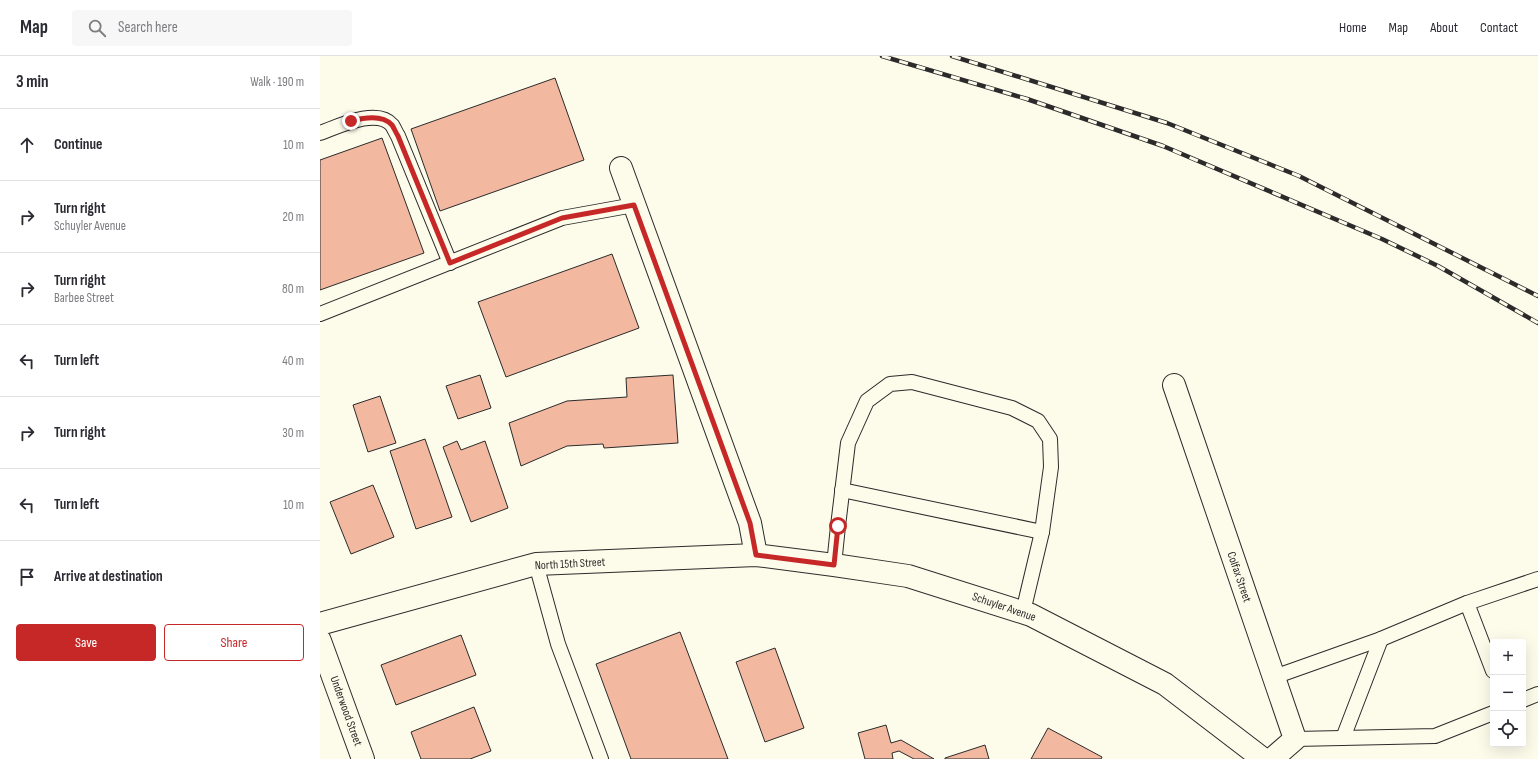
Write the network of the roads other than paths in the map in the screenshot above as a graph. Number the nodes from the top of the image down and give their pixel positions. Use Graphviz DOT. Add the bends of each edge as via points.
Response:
graph roads {
  1 [pos="320,133"];
  2 [pos="621,168"];
  3 [pos="634,205"];
  4 [pos="450,263"];
  5 [pos="320,314"];
  6 [pos="1174,386"];
  7 [pos="842,490"];
  8 [pos="1042,532"];
  9 [pos="756,555"];
  10 [pos="536,564"];
  11 [pos="834,565"];
  12 [pos="1538,579"];
  13 [pos="1466,603"];
  14 [pos="1023,612"];
  15 [pos="320,624"];
  16 [pos="1381,639"];
  17 [pos="320,641"];
  18 [pos="1490,663"];
  19 [pos="1274,677"];
  20 [pos="1538,694"];
  21 [pos="1526,699"];
  22 [pos="1490,714"];
  23 [pos="1343,738"];
  24 [pos="1295,739"];
  25 [pos="363,759"];
  26 [pos="601,759"];
  27 [pos="1263,759"];
  28 [pos="1272,759"];
  1 -- 4 [label="lane" via="367,117 391,124"];
  2 -- 3 [label="main road"];
  3 -- 4 [label="lane" via="562,218"];
  3 -- 9 [label="main road" via="750,523"];
  4 -- 5 [label="lane"];
  6 -- 19 [label="main road, Colfax Street"];
  7 -- 8 [label="lane"];
  7 -- 8 [label="lane" via="848,443 867,401 890,384 912,382 1012,408 1038,421 1050,439 1051,467"];
  7 -- 11 [label="lane"];
  8 -- 14 [label="lane"];
  9 -- 10 [label="main road, North 15th Street"];
  9 -- 11 [label="main road, Schuyler Avenue"];
  10 -- 15 [label="main road, North 15th Street"];
  10 -- 26 [label="lane" via="558,644"];
  11 -- 14 [label="main road, Schuyler Avenue" via="908,576"];
  12 -- 13 [label="lane"];
  13 -- 16 [label="lane"];
  13 -- 18 [label="lane"];
  14 -- 27 [label="main road, Schuyler Avenue" via="1032,614 1165,684"];
  16 -- 19 [label="lane"];
  16 -- 23 [label="lane"];
  17 -- 25 [label="main road, Underwood Street"];
  19 -- 24 [label="main road, Colfax Street"];
  20 -- 21 [label="lane"];
  22 -- 23 [label="lane" via="1435,736"];
  23 -- 24 [label="lane"];
  24 -- 28 [label="main road"];
}
